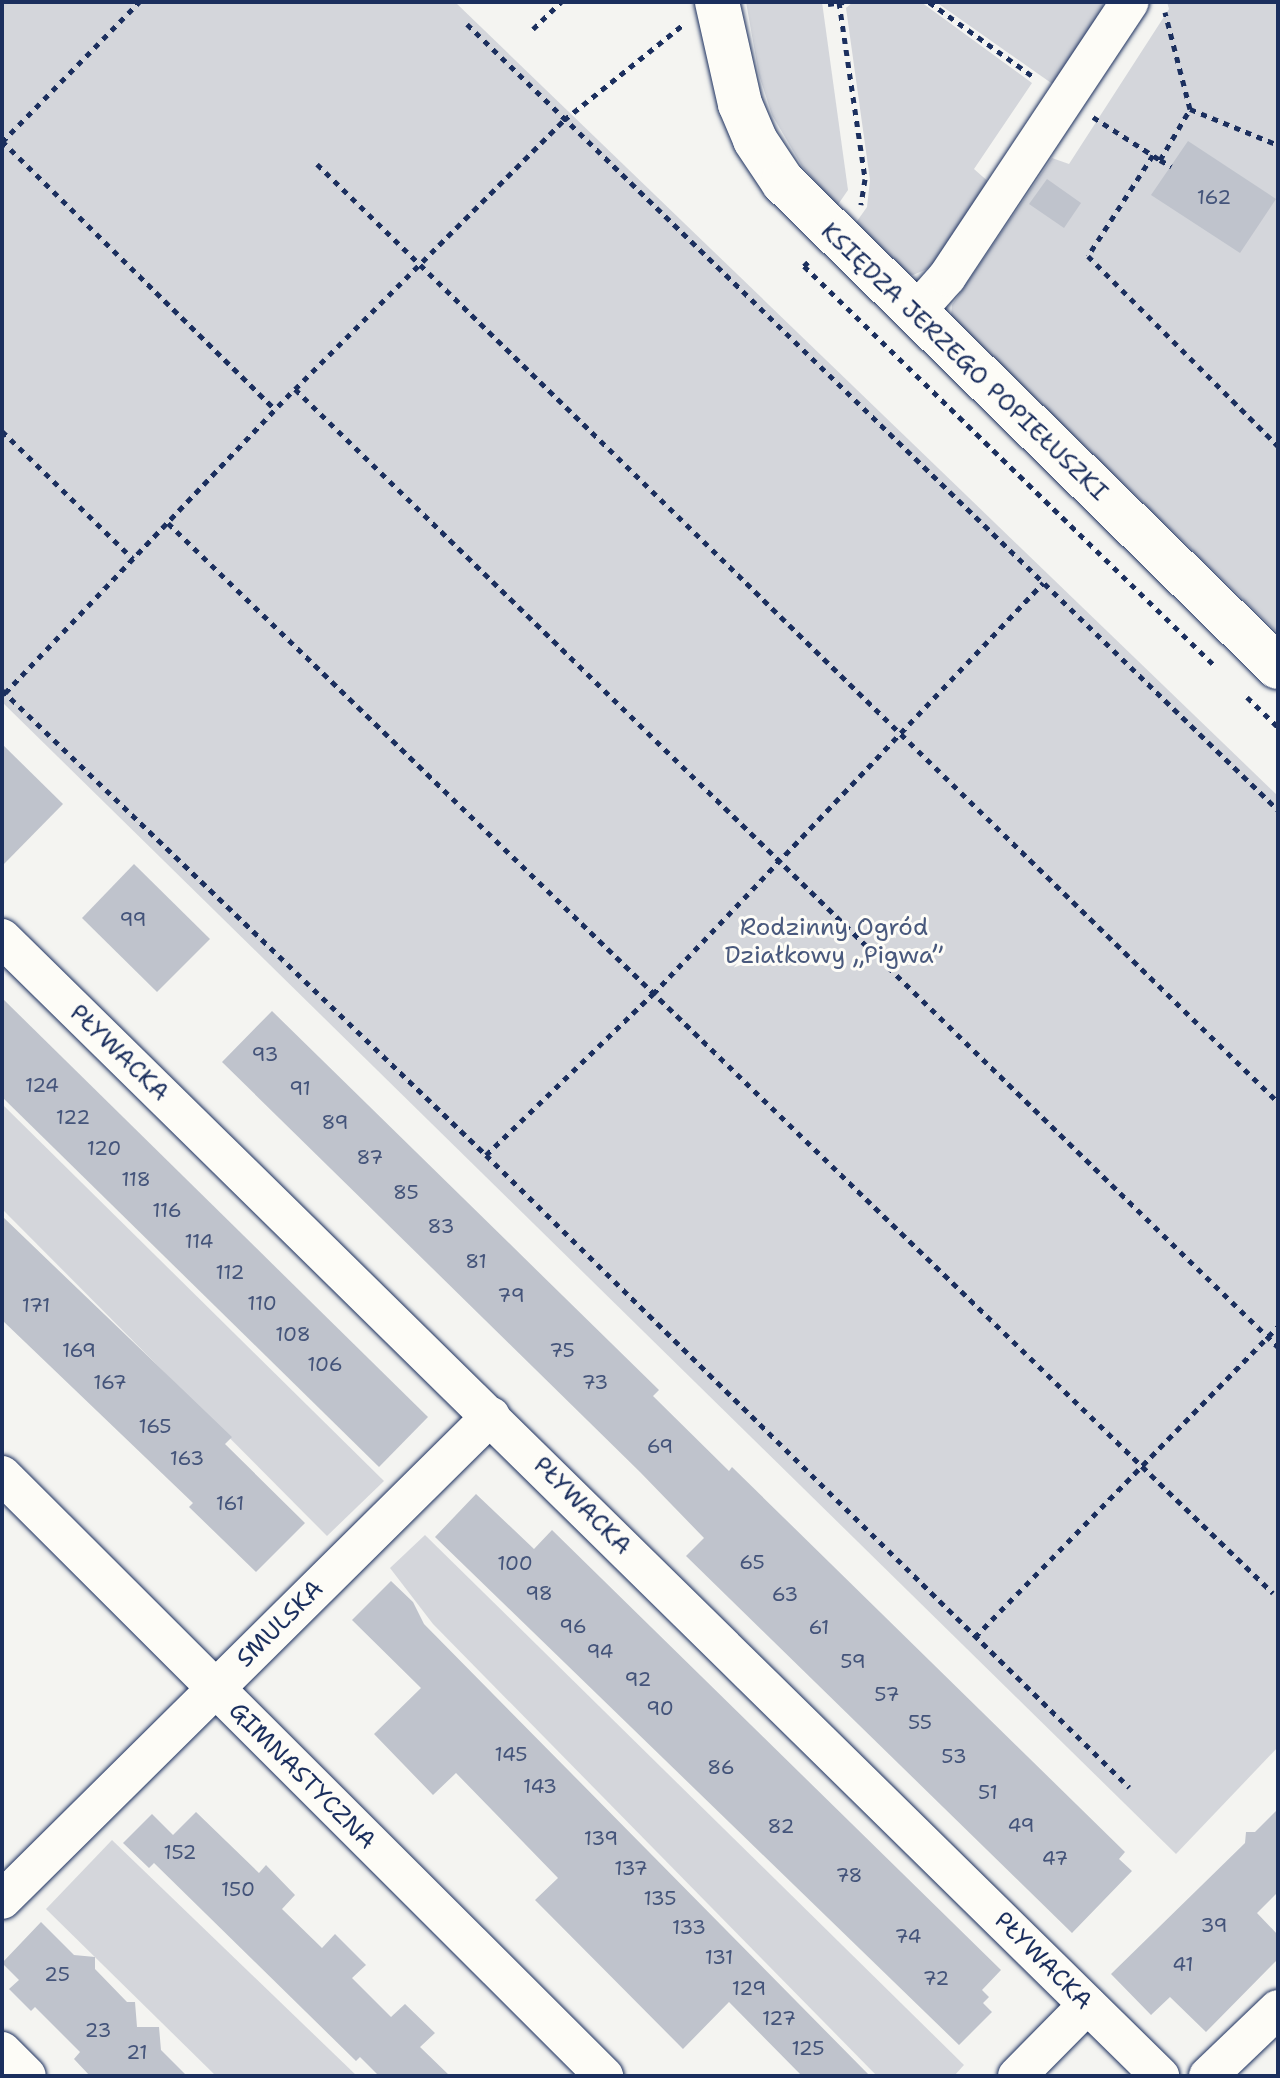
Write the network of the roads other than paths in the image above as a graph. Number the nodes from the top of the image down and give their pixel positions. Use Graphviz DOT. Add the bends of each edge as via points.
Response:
graph roads {
  1 [pos="1130,2"];
  2 [pos="718,8"];
  3 [pos="915,313"];
  4 [pos="1278,667"];
  5 [pos="2,938"];
  6 [pos="491,1416"];
  7 [pos="2,1475"];
  8 [pos="214,1689"];
  9 [pos="2,1900"];
  10 [pos="1087,2005"];
  11 [pos="1278,2009"];
  12 [pos="2,2051"];
  13 [pos="27,2076"];
  14 [pos="604,2076"];
  15 [pos="1017,2076"];
  16 [pos="1160,2076"];
  17 [pos="1208,2076"];
  1 -- 3 [label="street" via="947,277"];
  2 -- 3 [label="street, KSIĘDZA JERZEGO POPIEŁUSZKI" via="733,84 765,157 819,221"];
  3 -- 4 [label="street, KSIĘDZA JERZEGO POPIEŁUSZKI"];
  5 -- 6 [label="street, PŁYWACKA"];
  6 -- 8 [label="street, SMULSKA"];
  6 -- 10 [label="street, PŁYWACKA"];
  7 -- 8 [label="street, GIMNASTYCZNA"];
  8 -- 9 [label="street, SMULSKA"];
  8 -- 14 [label="street, GIMNASTYCZNA"];
  10 -- 15 [label="street"];
  10 -- 16 [label="street, PŁYWACKA"];
  11 -- 17 [label="street"];
  12 -- 13 [label="street"];
}
